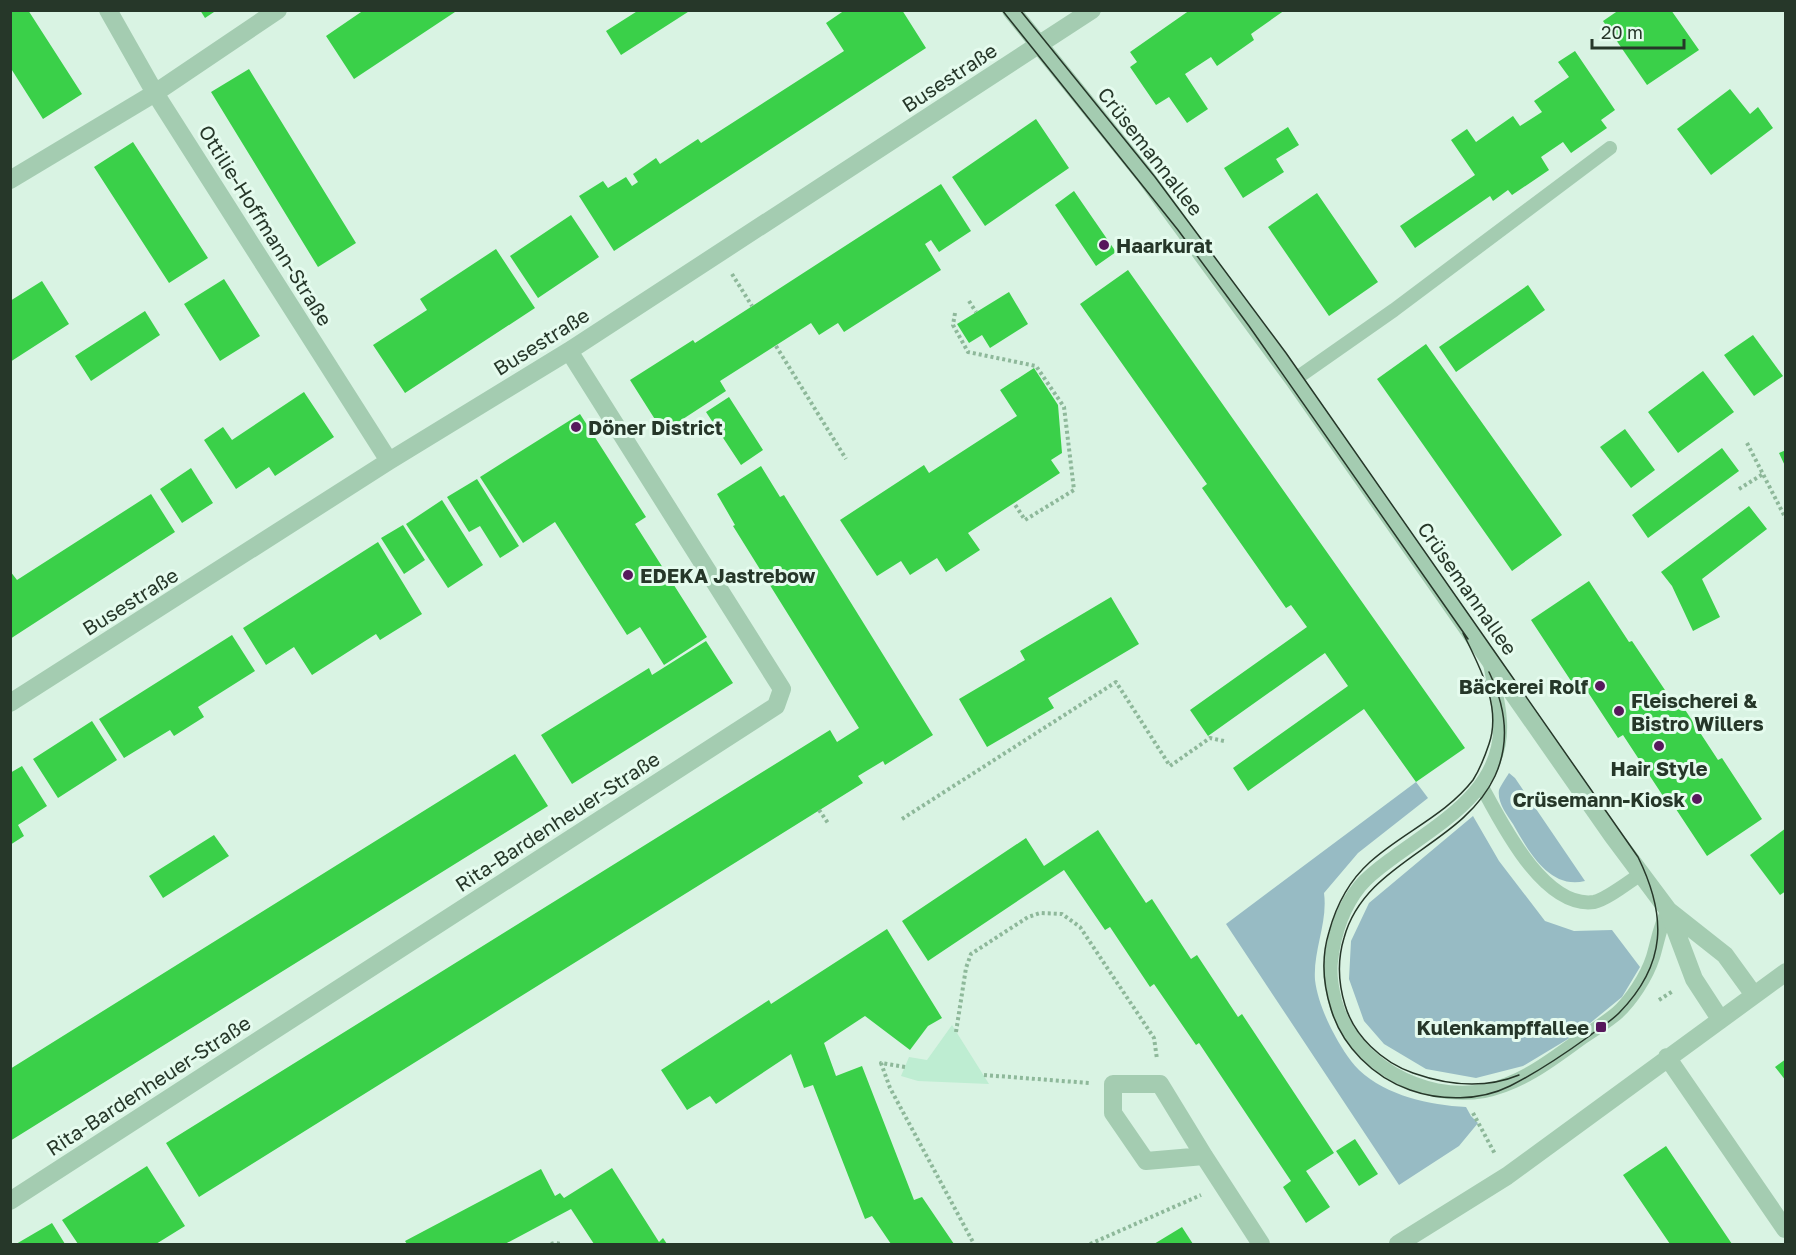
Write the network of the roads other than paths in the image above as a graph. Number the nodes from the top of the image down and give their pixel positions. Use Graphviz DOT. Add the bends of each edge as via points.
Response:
graph roads {
  1 [pos="108,10"];
  2 [pos="278,10"];
  3 [pos="1011,10"];
  4 [pos="1092,10"];
  5 [pos="1039,46"];
  6 [pos="155,93"];
  7 [pos="1610,148"];
  8 [pos="10,180"];
  9 [pos="569,351"];
  10 [pos="1294,380"];
  11 [pos="389,461"];
  12 [pos="1489,658"];
  13 [pos="10,703"];
  14 [pos="1482,787"];
  15 [pos="1641,874"];
  16 [pos="1668,910"];
  17 [pos="1785,972"];
  18 [pos="1754,994"];
  19 [pos="1720,1019"];
  20 [pos="1667,1057"];
  21 [pos="1204,1156"];
  22 [pos="10,1201"];
  23 [pos="1785,1229"];
  24 [pos="1262,1245"];
  25 [pos="1398,1245"];
  1 -- 6 [label="street, Ottilie-Hoffmann-Straße"];
  2 -- 6 [label="street"];
  3 -- 5 [label="street, Crüsemannallee"];
  4 -- 5 [label="street, Busestraße"];
  5 -- 9 [label="street, Busestraße"];
  5 -- 10 [label="street, Crüsemannallee" via="1144,175"];
  6 -- 8 [label="street"];
  6 -- 11 [label="street, Ottilie-Hoffmann-Straße"];
  7 -- 10 [label="lane"];
  9 -- 11 [label="street, Busestraße"];
  9 -- 22 [label="street, Rita-Bardenheuer-Straße" via="782,689 776,706"];
  10 -- 12 [label="street, Crüsemannallee"];
  11 -- 13 [label="street, Busestraße"];
  12 -- 14 [label="lane" via="1500,721 1497,747"];
  12 -- 15 [label="street, Crüsemannallee"];
  14 -- 15 [label="lane" via="1532,868 1564,897 1577,902 1596,901"];
  14 -- 16 [label="lane" via="1360,886 1336,933 1330,964 1340,1019 1353,1040 1381,1066 1411,1084 1452,1093 1485,1091 1539,1068 1617,1013 1637,988 1652,959"];
  15 -- 16 [label="street, Crüsemannallee"];
  16 -- 18 [label="street, Crüsemannallee" via="1725,955"];
  16 -- 19 [label="street, Crüsemannallee" via="1694,979"];
  17 -- 18 [label="street"];
  18 -- 19 [label="street"];
  19 -- 20 [label="street"];
  20 -- 23 [label="street"];
  20 -- 25 [label="street" via="1507,1176"];
  21 -- 21 [label="street" via="1160,1084 1113,1084 1113,1113 1146,1161"];
  21 -- 24 [label="street"];
}
